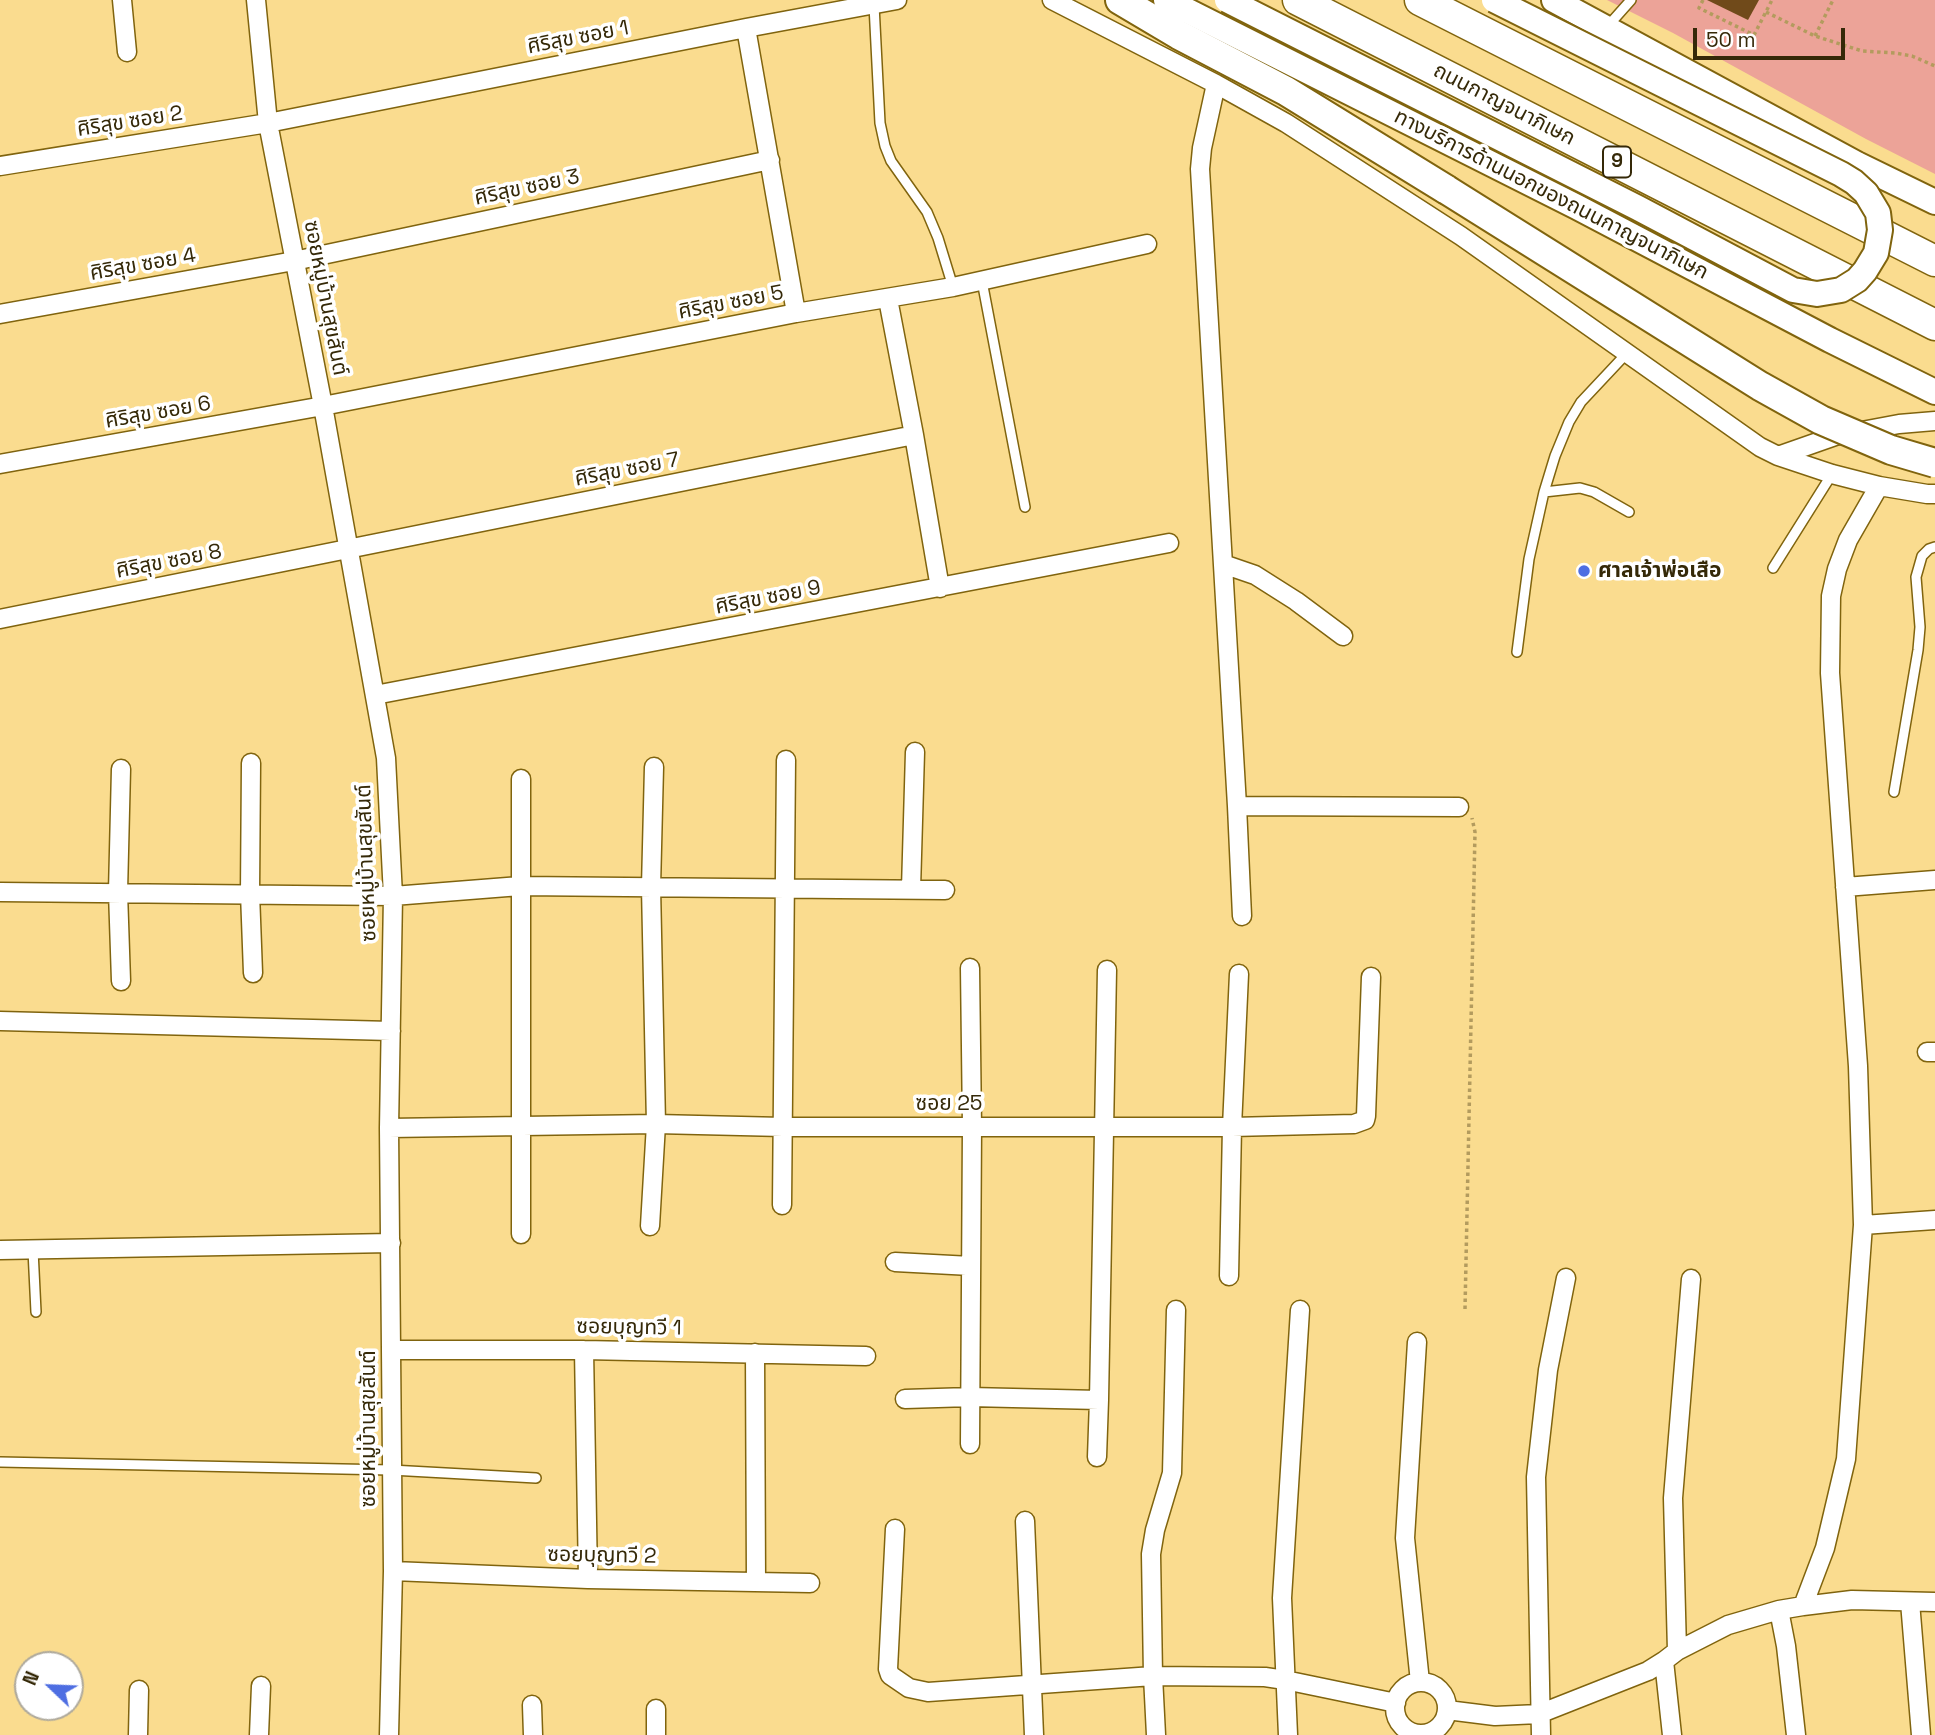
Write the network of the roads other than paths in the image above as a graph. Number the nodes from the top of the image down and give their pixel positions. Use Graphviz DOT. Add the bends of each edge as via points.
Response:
graph roads {
  1 [pos="122,0"];
  2 [pos="256,0"];
  3 [pos="897,0"];
  4 [pos="1052,0"];
  5 [pos="1119,0"];
  6 [pos="1166,0"];
  7 [pos="1227,0"];
  8 [pos="1298,0"];
  9 [pos="1420,0"];
  10 [pos="1494,0"];
  11 [pos="1554,0"];
  12 [pos="1631,0"];
  13 [pos="874,5"];
  14 [pos="1606,27"];
  15 [pos="746,28"];
  16 [pos="127,52"];
  17 [pos="1216,84"];
  18 [pos="268,123"];
  19 [pos="770,160"];
  20 [pos="0,166"];
  21 [pos="1935,202"];
  22 [pos="1147,244"];
  23 [pos="294,261"];
  24 [pos="1935,261"];
  25 [pos="982,281"];
  26 [pos="953,287"];
  27 [pos="888,299"];
  28 [pos="796,313"];
  29 [pos="0,314"];
  30 [pos="1935,325"];
  31 [pos="1627,353"];
  32 [pos="1935,392"];
  33 [pos="323,406"];
  34 [pos="1935,421"];
  35 [pos="914,435"];
  36 [pos="1778,456"];
  37 [pos="1935,463"];
  38 [pos="0,464"];
  39 [pos="1832,474"];
  40 [pos="1879,486"];
  41 [pos="1544,492"];
  42 [pos="1935,494"];
  43 [pos="1025,507"];
  44 [pos="1629,513"];
  45 [pos="1169,543"];
  46 [pos="1935,547"];
  47 [pos="348,549"];
  48 [pos="1223,564"];
  49 [pos="1773,568"];
  50 [pos="940,588"];
  51 [pos="0,619"];
  52 [pos="1343,636"];
  53 [pos="1517,652"];
  54 [pos="375,695"];
  55 [pos="915,752"];
  56 [pos="786,760"];
  57 [pos="251,762"];
  58 [pos="654,767"];
  59 [pos="121,769"];
  60 [pos="521,779"];
  61 [pos="1894,792"];
  62 [pos="1237,806"];
  63 [pos="1459,807"];
  64 [pos="1935,880"];
  65 [pos="520,886"];
  66 [pos="651,887"];
  67 [pos="1845,887"];
  68 [pos="784,889"];
  69 [pos="911,889"];
  70 [pos="945,890"];
  71 [pos="0,892"];
  72 [pos="118,892"];
  73 [pos="250,893"];
  74 [pos="393,896"];
  75 [pos="1242,916"];
  76 [pos="970,968"];
  77 [pos="1107,971"];
  78 [pos="253,973"];
  79 [pos="1239,974"];
  80 [pos="1371,977"];
  81 [pos="121,981"];
  82 [pos="0,1021"];
  83 [pos="391,1031"];
  84 [pos="656,1124"];
  85 [pos="522,1127"];
  86 [pos="783,1127"];
  87 [pos="972,1127"];
  88 [pos="1105,1127"];
  89 [pos="1232,1127"];
  90 [pos="389,1128"];
  91 [pos="782,1205"];
  92 [pos="1935,1220"];
  93 [pos="1863,1225"];
  94 [pos="650,1226"];
  95 [pos="521,1234"];
  96 [pos="391,1243"];
  97 [pos="0,1250"];
  98 [pos="33,1250"];
  99 [pos="895,1262"];
  100 [pos="971,1266"];
  101 [pos="1229,1276"];
  102 [pos="1566,1278"];
  103 [pos="1691,1279"];
  104 [pos="1176,1310"];
  105 [pos="1300,1310"];
  106 [pos="36,1312"];
  107 [pos="1417,1342"];
  108 [pos="392,1350"];
  109 [pos="584,1350"];
  110 [pos="755,1353"];
  111 [pos="866,1356"];
  112 [pos="970,1398"];
  113 [pos="905,1399"];
  114 [pos="1099,1400"];
  115 [pos="970,1444"];
  116 [pos="1097,1457"];
  117 [pos="0,1462"];
  118 [pos="391,1470"];
  119 [pos="536,1478"];
  120 [pos="1025,1521"];
  121 [pos="895,1529"];
  122 [pos="393,1571"];
  123 [pos="588,1579"];
  124 [pos="756,1581"];
  125 [pos="810,1583"];
  126 [pos="1910,1602"];
  127 [pos="1935,1602"];
  128 [pos="1802,1606"];
  129 [pos="1779,1611"];
  130 [pos="1671,1656"];
  131 [pos="1153,1676"];
  132 [pos="1285,1680"];
  133 [pos="1420,1682"];
  134 [pos="1032,1684"];
  135 [pos="261,1686"];
  136 [pos="139,1690"];
  137 [pos="1395,1703"];
  138 [pos="532,1705"];
  139 [pos="656,1709"];
  140 [pos="1447,1710"];
  141 [pos="1539,1714"];
  142 [pos="138,1735"];
  143 [pos="259,1735"];
  144 [pos="389,1735"];
  145 [pos="533,1735"];
  146 [pos="656,1735"];
  147 [pos="1034,1735"];
  148 [pos="1156,1735"];
  149 [pos="1288,1735"];
  150 [pos="1417,1735"];
  151 [pos="1541,1735"];
  152 [pos="1672,1735"];
  153 [pos="1796,1735"];
  154 [pos="1921,1735"];
  1 -- 16 [label="street"];
  2 -- 18 [label="street, ซอยหมู่บ้านสุขสันต์"];
  3 -- 13 [label="street, ศิริสุข ซอย 1"];
  4 -- 17 [label="street"];
  5 -- 37 [label="main road, bridge" via="1286,91 1760,386 1821,420"];
  6 -- 32 [label="main road, ทางบริการด้านนอกของถนนกาญจนาภิเษก"];
  7 -- 10 [label="main road, bridge" via="1793,290 1817,294 1841,290 1865,271 1876,253 1878,213 1854,182"];
  8 -- 30 [label="highway, ถนนกาญจนาภิเษก / 9"];
  9 -- 24 [label="highway"];
  11 -- 14 [label="main road"];
  12 -- 14 [label="lane"];
  13 -- 15 [label="street, ศิริสุข ซอย 1"];
  13 -- 26 [label="lane" via="885,146 927,212"];
  14 -- 21 [label="main road"];
  15 -- 18 [label="street, ศิริสุข ซอย 1"];
  15 -- 19 [label="street"];
  17 -- 31 [label="street" via="1286,123 1450,229"];
  17 -- 48 [label="street" via="1199,169"];
  18 -- 20 [label="street, ศิริสุข ซอย 2"];
  18 -- 23 [label="street, ซอยหมู่บ้านสุขสันต์"];
  19 -- 23 [label="street, ศิริสุข ซอย 3"];
  19 -- 28 [label="street"];
  22 -- 25 [label="street, ศิริสุข ซอย 5"];
  23 -- 29 [label="street, ศิริสุข ซอย 4"];
  23 -- 33 [label="street, ซอยหมู่บ้านสุขสันต์"];
  25 -- 26 [label="street, ศิริสุข ซอย 5"];
  25 -- 43 [label="lane"];
  26 -- 27 [label="street, ศิริสุข ซอย 5"];
  27 -- 28 [label="street, ศิริสุข ซอย 5"];
  27 -- 35 [label="street"];
  28 -- 33 [label="street, ศิริสุข ซอย 5"];
  31 -- 36 [label="street"];
  31 -- 41 [label="lane" via="1581,402 1569,422"];
  33 -- 38 [label="street, ศิริสุข ซอย 6"];
  33 -- 47 [label="street, ซอยหมู่บ้านสุขสันต์"];
  34 -- 36 [label="street" via="1835,436"];
  35 -- 47 [label="street, ศิริสุข ซอย 7"];
  35 -- 50 [label="street"];
  36 -- 39 [label="street"];
  39 -- 40 [label="street"];
  39 -- 49 [label="lane"];
  40 -- 42 [label="street"];
  40 -- 67 [label="street" via="1848,540 1831,596 1830,673"];
  41 -- 44 [label="lane" via="1580,488"];
  41 -- 53 [label="lane"];
  45 -- 50 [label="street, ศิริสุข ซอย 9"];
  46 -- 61 [label="lane" via="1922,556 1916,577 1918,649"];
  47 -- 51 [label="street, ศิริสุข ซอย 8"];
  47 -- 54 [label="street, ซอยหมู่บ้านสุขสันต์"];
  48 -- 52 [label="street" via="1255,575"];
  48 -- 62 [label="street"];
  50 -- 54 [label="street, ศิริสุข ซอย 9"];
  54 -- 74 [label="street, ซอยหมู่บ้านสุขสันต์" via="386,758"];
  55 -- 69 [label="street"];
  56 -- 68 [label="street"];
  57 -- 73 [label="street"];
  58 -- 66 [label="street"];
  59 -- 72 [label="street"];
  60 -- 65 [label="street"];
  62 -- 63 [label="street"];
  62 -- 75 [label="street"];
  64 -- 67 [label="street"];
  65 -- 66 [label="street"];
  65 -- 74 [label="street"];
  65 -- 85 [label="street"];
  66 -- 68 [label="street"];
  66 -- 84 [label="street"];
  67 -- 93 [label="street"];
  68 -- 69 [label="street"];
  68 -- 86 [label="street"];
  69 -- 70 [label="street"];
  71 -- 72 [label="street"];
  72 -- 73 [label="street"];
  72 -- 81 [label="street"];
  73 -- 74 [label="street"];
  73 -- 78 [label="street"];
  74 -- 83 [label="street, ซอยหมู่บ้านสุขสันต์"];
  76 -- 87 [label="street"];
  77 -- 88 [label="street"];
  79 -- 89 [label="street"];
  80 -- 89 [label="street, ซอย 25" via="1364,1120"];
  82 -- 83 [label="street"];
  83 -- 90 [label="street, ซอยหมู่บ้านสุขสันต์"];
  84 -- 85 [label="street, ซอย 25"];
  84 -- 86 [label="street, ซอย 25"];
  84 -- 94 [label="street"];
  85 -- 90 [label="street, ซอย 25"];
  85 -- 95 [label="street"];
  86 -- 87 [label="street, ซอย 25"];
  86 -- 91 [label="street"];
  87 -- 88 [label="street, ซอย 25"];
  87 -- 100 [label="street"];
  88 -- 89 [label="street, ซอย 25"];
  88 -- 114 [label="street"];
  89 -- 101 [label="street"];
  90 -- 96 [label="street, ซอยหมู่บ้านสุขสันต์"];
  92 -- 93 [label="street"];
  93 -- 128 [label="street" via="1846,1458 1825,1548"];
  96 -- 98 [label="street"];
  96 -- 108 [label="street, ซอยหมู่บ้านสุขสันต์"];
  97 -- 98 [label="street"];
  98 -- 106 [label="lane"];
  99 -- 100 [label="street"];
  100 -- 112 [label="street"];
  102 -- 141 [label="street" via="1548,1370 1536,1477"];
  103 -- 130 [label="street" via="1673,1499"];
  104 -- 131 [label="street" via="1172,1473 1151,1553"];
  105 -- 132 [label="street" via="1282,1598"];
  107 -- 133 [label="street" via="1405,1538"];
  108 -- 109 [label="street, ซอยบุญทวี 1"];
  108 -- 118 [label="street, ซอยหมู่บ้านสุขสันต์"];
  109 -- 110 [label="street, ซอยบุญทวี 1"];
  109 -- 123 [label="street"];
  110 -- 111 [label="street, ซอยบุญทวี 1"];
  110 -- 124 [label="street"];
  112 -- 113 [label="street"];
  112 -- 114 [label="street"];
  112 -- 115 [label="street"];
  114 -- 116 [label="street"];
  117 -- 118 [label="lane"];
  118 -- 119 [label="lane"];
  118 -- 122 [label="street, ซอยหมู่บ้านสุขสันต์"];
  120 -- 134 [label="street"];
  121 -- 134 [label="street" via="890,1675 909,1688 928,1692"];
  122 -- 123 [label="street, ซอยบุญทวี 2"];
  122 -- 144 [label="street, ซอยหมู่บ้านสุขสันต์"];
  123 -- 124 [label="street, ซอยบุญทวี 2"];
  124 -- 125 [label="street, ซอยบุญทวี 2"];
  126 -- 127 [label="street"];
  126 -- 128 [label="street" via="1852,1600"];
  126 -- 154 [label="street"];
  128 -- 129 [label="street"];
  129 -- 130 [label="street" via="1728,1625"];
  129 -- 153 [label="street"];
  130 -- 141 [label="street" via="1648,1671"];
  130 -- 152 [label="street"];
  131 -- 132 [label="street"];
  131 -- 134 [label="street"];
  131 -- 148 [label="street"];
  132 -- 137 [label="street"];
  132 -- 149 [label="street"];
  133 -- 137 [label="street" via="1404,1688"];
  133 -- 140 [label="street" via="1443,1693"];
  134 -- 147 [label="street"];
  135 -- 143 [label="street"];
  136 -- 142 [label="street"];
  137 -- 150 [label="street" via="1402,1727"];
  138 -- 145 [label="street"];
  139 -- 146 [label="street"];
  140 -- 141 [label="street" via="1495,1716"];
  140 -- 150 [label="street" via="1440,1726"];
  141 -- 151 [label="street"];
}
